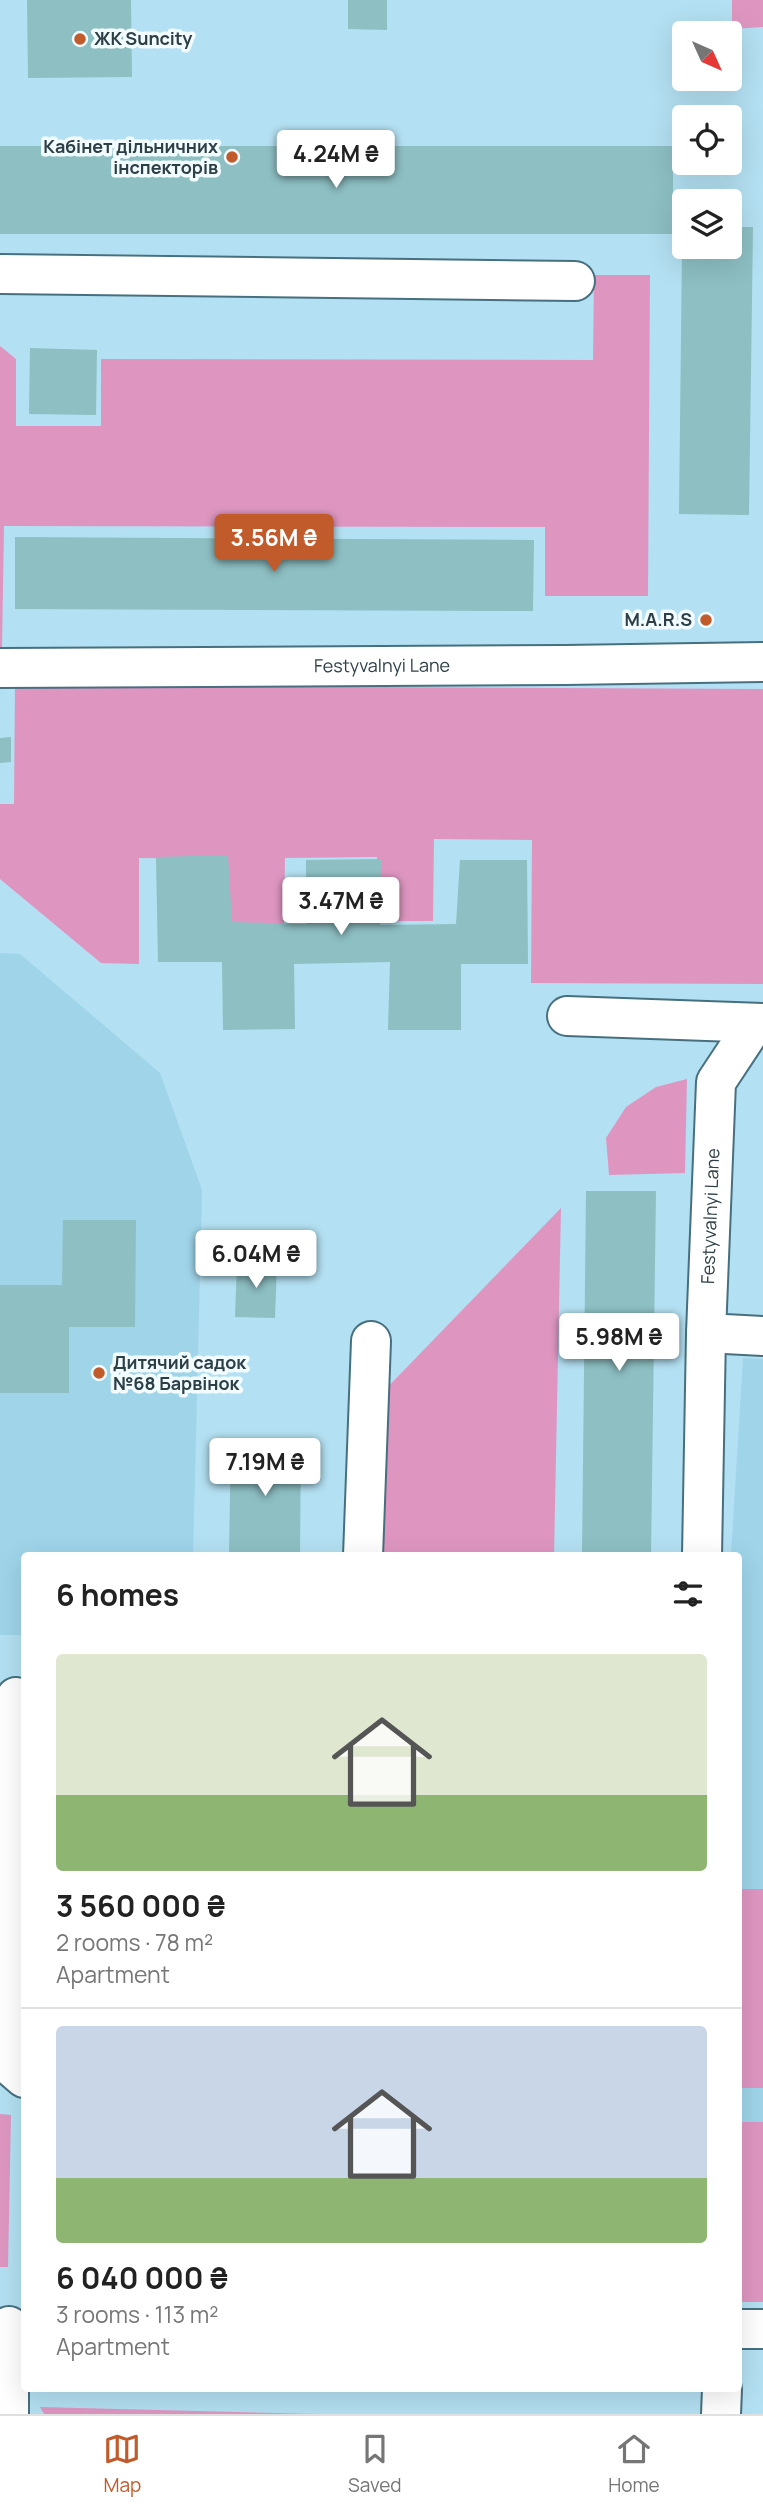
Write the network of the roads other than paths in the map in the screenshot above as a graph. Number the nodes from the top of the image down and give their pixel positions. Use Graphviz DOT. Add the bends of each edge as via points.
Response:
graph roads {
  1 [pos="0,274"];
  2 [pos="575,281"];
  3 [pos="763,662"];
  4 [pos="0,668"];
  5 [pos="567,1016"];
  6 [pos="759,1023"];
  7 [pos="706,1334"];
  8 [pos="763,1336"];
  9 [pos="372,1341"];
  10 [pos="363,1552"];
  11 [pos="702,1552"];
  12 [pos="16,1697"];
  13 [pos="21,2075"];
  14 [pos="11,2326"];
  15 [pos="742,2329"];
  16 [pos="763,2329"];
  17 [pos="722,2392"];
  18 [pos="9,2414"];
  19 [pos="721,2414"];
  1 -- 2 [label="street"];
  3 -- 4 [label="street, Festyvalnyi Lane"];
  5 -- 6 [label="street"];
  6 -- 7 [label="street, Festyvalnyi Lane" via="716,1082"];
  7 -- 8 [label="street"];
  7 -- 11 [label="street, Festyvalnyi Lane"];
  9 -- 10 [label="street"];
  12 -- 13 [label="street" via="9,2065"];
  14 -- 18 [label="street"];
  15 -- 16 [label="street"];
  17 -- 19 [label="street"];
}
